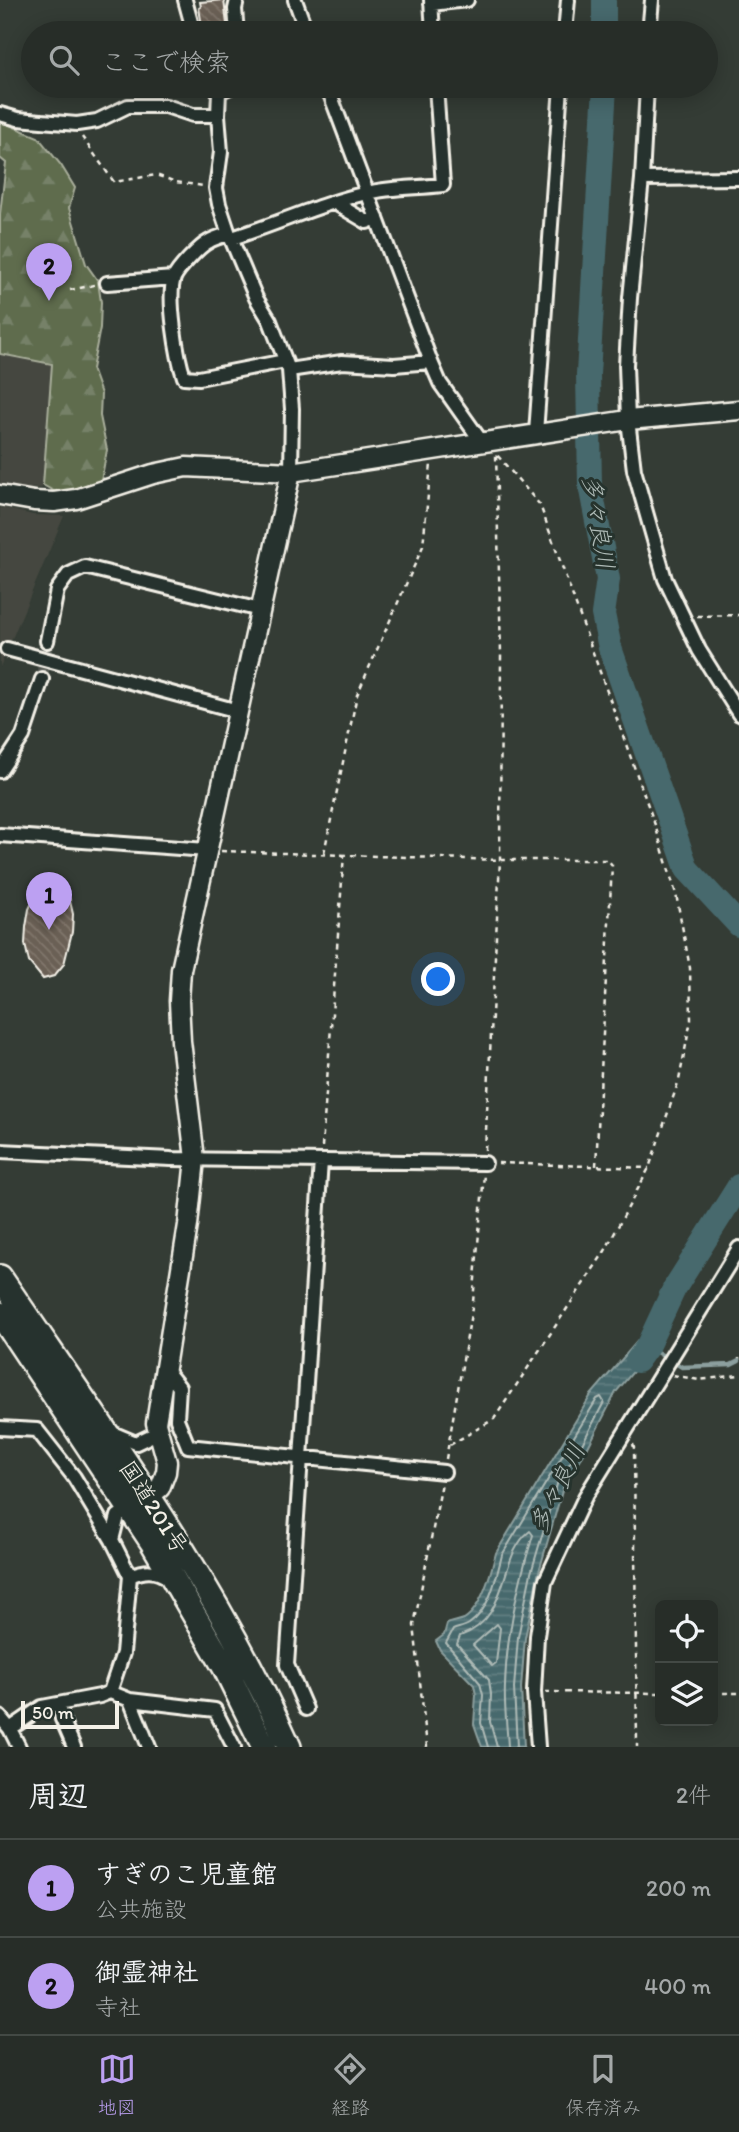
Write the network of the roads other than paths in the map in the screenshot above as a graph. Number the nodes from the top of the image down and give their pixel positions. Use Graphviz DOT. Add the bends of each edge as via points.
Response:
graph roads {
  1 [pos="185,0"];
  2 [pos="237,0"];
  3 [pos="295,0"];
  4 [pos="467,0"];
  5 [pos="568,0"];
  6 [pos="652,0"];
  7 [pos="431,2"];
  8 [pos="191,21"];
  9 [pos="236,21"];
  10 [pos="303,21"];
  11 [pos="432,21"];
  12 [pos="566,21"];
  13 [pos="650,21"];
  14 [pos="217,98"];
  15 [pos="332,98"];
  16 [pos="437,98"];
  17 [pos="560,98"];
  18 [pos="646,98"];
  19 [pos="0,114"];
  20 [pos="218,115"];
  21 [pos="642,178"];
  22 [pos="739,178"];
  23 [pos="368,192"];
  24 [pos="335,203"];
  25 [pos="377,218"];
  26 [pos="231,236"];
  27 [pos="174,278"];
  28 [pos="107,283"];
  29 [pos="431,362"];
  30 [pos="287,366"];
  31 [pos="739,410"];
  32 [pos="625,420"];
  33 [pos="540,433"];
  34 [pos="490,445"];
  35 [pos="291,472"];
  36 [pos="0,495"];
  37 [pos="260,610"];
  38 [pos="47,642"];
  39 [pos="7,649"];
  40 [pos="42,678"];
  41 [pos="238,711"];
  42 [pos="739,714"];
  43 [pos="0,771"];
  44 [pos="0,835"];
  45 [pos="208,850"];
  46 [pos="0,1151"];
  47 [pos="195,1159"];
  48 [pos="321,1161"];
  49 [pos="485,1163"];
  50 [pos="739,1248"];
  51 [pos="0,1277"];
  52 [pos="0,1314"];
  53 [pos="164,1368"];
  54 [pos="0,1428"];
  55 [pos="103,1429"];
  56 [pos="158,1433"];
  57 [pos="301,1458"];
  58 [pos="444,1472"];
  59 [pos="140,1502"];
  60 [pos="112,1540"];
  61 [pos="130,1576"];
  62 [pos="177,1584"];
  63 [pos="110,1692"];
  64 [pos="130,1700"];
  65 [pos="59,1704"];
  66 [pos="306,1709"];
  67 [pos="0,1717"];
  68 [pos="10,1729"];
  69 [pos="19,1747"];
  70 [pos="74,1747"];
  71 [pos="149,1747"];
  72 [pos="234,1747"];
  73 [pos="264,1747"];
  74 [pos="289,1747"];
  75 [pos="538,1747"];
  1 -- 8 [label="street"];
  2 -- 9 [label="street"];
  3 -- 10 [label="street"];
  4 -- 7 [label="street"];
  5 -- 12 [label="street"];
  6 -- 13 [label="street"];
  7 -- 11 [label="street"];
  14 -- 20 [label="street"];
  15 -- 23 [label="street"];
  16 -- 23 [label="street" via="443,185"];
  17 -- 33 [label="street"];
  18 -- 21 [label="street"];
  19 -- 20 [label="street" via="77,124 97,121 128,106 166,106 193,115"];
  20 -- 26 [label="street" via="221,152 216,188"];
  21 -- 22 [label="street"];
  21 -- 32 [label="street" via="630,298"];
  23 -- 24 [label="street"];
  23 -- 25 [label="street"];
  24 -- 25 [label="street" via="368,222"];
  24 -- 26 [label="street"];
  25 -- 29 [label="street"];
  26 -- 27 [label="street" via="209,241"];
  26 -- 30 [label="street"];
  27 -- 28 [label="street"];
  27 -- 30 [label="street" via="173,303 184,376"];
  29 -- 30 [label="street"];
  29 -- 34 [label="street" via="440,383"];
  30 -- 35 [label="street"];
  31 -- 32 [label="street"];
  32 -- 33 [label="street"];
  32 -- 42 [label="street" via="665,579 699,650"];
  33 -- 34 [label="street"];
  34 -- 35 [label="street"];
  35 -- 36 [label="street" via="186,467 76,499 34,502"];
  35 -- 37 [label="street"];
  37 -- 38 [label="street" via="85,567 68,575 57,590"];
  37 -- 41 [label="street"];
  39 -- 41 [label="street"];
  40 -- 43 [label="street" via="23,736"];
  41 -- 45 [label="street"];
  44 -- 45 [label="street"];
  45 -- 47 [label="street" via="181,970 179,1001"];
  46 -- 47 [label="street"];
  47 -- 48 [label="street"];
  47 -- 53 [label="street"];
  48 -- 49 [label="street"];
  48 -- 57 [label="street"];
  50 -- 75 [label="street" via="585,1497 545,1582 534,1692"];
  51 -- 55 [label="highway, 国道201号"];
  52 -- 59 [label="highway, 国道201号"];
  53 -- 56 [label="street"];
  53 -- 57 [label="street" via="178,1387 177,1419 188,1446"];
  54 -- 60 [label="street" via="37,1430 74,1476"];
  55 -- 56 [label="street" via="136,1443"];
  55 -- 59 [label="highway, 国道201号"];
  56 -- 59 [label="street" via="166,1472 160,1488"];
  57 -- 58 [label="street"];
  57 -- 66 [label="street" via="287,1665"];
  59 -- 60 [label="street" via="118,1516"];
  59 -- 62 [label="highway, 国道201号"];
  59 -- 74 [label="highway, 国道201号" via="246,1658"];
  60 -- 61 [label="street"];
  61 -- 62 [label="street" via="156,1570"];
  61 -- 63 [label="street" via="123,1653"];
  62 -- 73 [label="highway, 国道201号"];
  63 -- 64 [label="street"];
  63 -- 65 [label="street"];
  64 -- 71 [label="street"];
  64 -- 72 [label="street" via="215,1710"];
  65 -- 68 [label="street" via="42,1707"];
  65 -- 70 [label="street"];
  67 -- 68 [label="street"];
  68 -- 69 [label="street"];
}
